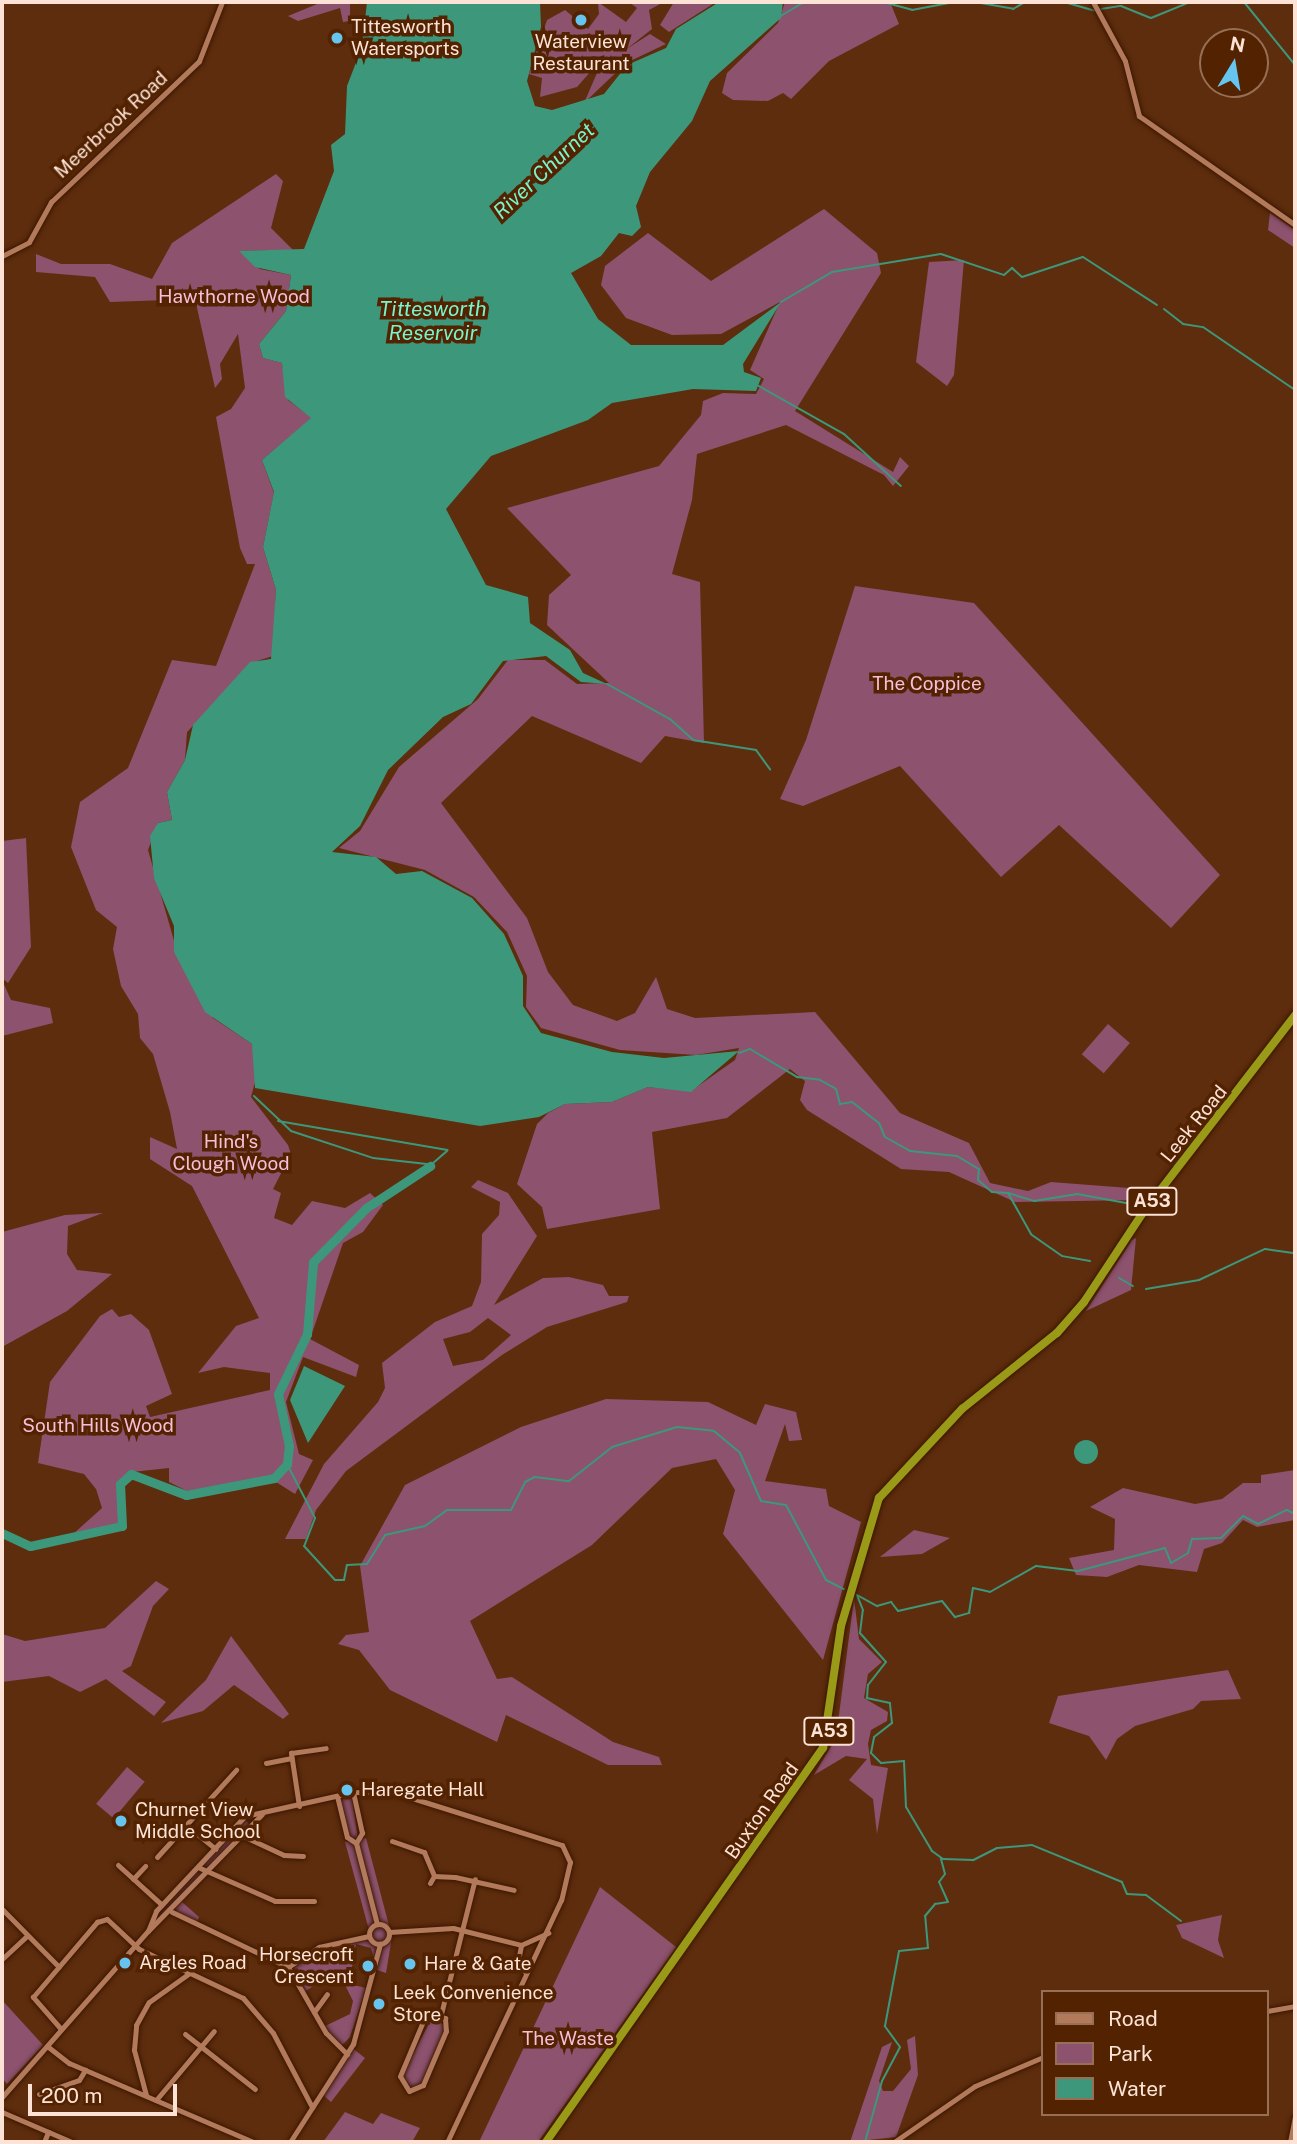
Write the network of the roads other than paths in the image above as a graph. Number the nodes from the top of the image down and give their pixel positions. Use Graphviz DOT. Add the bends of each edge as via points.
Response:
graph roads {
  1 [pos="222,2"];
  2 [pos="1095,4"];
  3 [pos="1295,225"];
  4 [pos="2,256"];
  5 [pos="1295,1015"];
  6 [pos="1068,1320"];
  7 [pos="327,1748"];
  8 [pos="292,1758"];
  9 [pos="266,1763"];
  10 [pos="236,1770"];
  11 [pos="353,1793"];
  12 [pos="337,1796"];
  13 [pos="299,1806"];
  14 [pos="262,1814"];
  15 [pos="242,1819"];
  16 [pos="186,1825"];
  17 [pos="251,1826"];
  18 [pos="243,1836"];
  19 [pos="392,1840"];
  20 [pos="356,1843"];
  21 [pos="216,1849"];
  22 [pos="303,1856"];
  23 [pos="157,1857"];
  24 [pos="118,1865"];
  25 [pos="145,1866"];
  26 [pos="200,1868"];
  27 [pos="210,1873"];
  28 [pos="434,1876"];
  29 [pos="133,1879"];
  30 [pos="475,1879"];
  31 [pos="430,1883"];
  32 [pos="514,1890"];
  33 [pos="314,1901"];
  34 [pos="162,1905"];
  35 [pos="2,1909"];
  36 [pos="172,1912"];
  37 [pos="154,1915"];
  38 [pos="162,1921"];
  39 [pos="377,1924"];
  40 [pos="466,1930"];
  41 [pos="148,1931"];
  42 [pos="389,1932"];
  43 [pos="548,1933"];
  44 [pos="27,1936"];
  45 [pos="369,1936"];
  46 [pos="380,1944"];
  47 [pos="521,1945"];
  48 [pos="134,1946"];
  49 [pos="2,1959"];
  50 [pos="59,1967"];
  51 [pos="288,1967"];
  52 [pos="191,1972"];
  53 [pos="525,1972"];
  54 [pos="328,1998"];
  55 [pos="1295,2006"];
  56 [pos="1269,2011"];
  57 [pos="314,2012"];
  58 [pos="441,2014"];
  59 [pos="61,2029"];
  60 [pos="214,2031"];
  61 [pos="185,2034"];
  62 [pos="47,2046"];
  63 [pos="201,2047"];
  64 [pos="347,2054"];
  65 [pos="1042,2057"];
  66 [pos="85,2070"];
  67 [pos="255,2089"];
  68 [pos="39,2094"];
  69 [pos="146,2095"];
  70 [pos="2,2097"];
  71 [pos="156,2100"];
  72 [pos="312,2107"];
  73 [pos="2,2112"];
  74 [pos="1295,2117"];
  75 [pos="48,2132"];
  76 [pos="44,2142"];
  77 [pos="72,2142"];
  78 [pos="253,2142"];
  79 [pos="290,2142"];
  80 [pos="447,2142"];
  81 [pos="546,2142"];
  82 [pos="894,2142"];
  83 [pos="1290,2142"];
  1 -- 4 [label="street, Meerbrook Road" via="200,61 51,202 29,242"];
  2 -- 3 [label="street" via="1131,77 1139,117"];
  5 -- 6 [label="highway, Leek Road / A53"];
  6 -- 81 [label="highway, Buxton Road / A53" via="962,1409 879,1498 841,1626 823,1748"];
  7 -- 8 [label="street" via="291,1754"];
  8 -- 9 [label="street"];
  8 -- 13 [label="street"];
  10 -- 16 [label="street"];
  11 -- 12 [label="street"];
  11 -- 20 [label="street" via="362,1833"];
  11 -- 43 [label="street" via="396,1793 447,1813 555,1840 566,1850 569,1870"];
  12 -- 13 [label="street"];
  12 -- 20 [label="street" via="347,1837"];
  13 -- 14 [label="street"];
  14 -- 15 [label="street"];
  14 -- 17 [label="street"];
  15 -- 17 [label="street"];
  15 -- 21 [label="street"];
  16 -- 21 [label="street"];
  16 -- 23 [label="street"];
  17 -- 18 [label="street"];
  18 -- 22 [label="street" via="284,1855"];
  18 -- 27 [label="street"];
  19 -- 28 [label="street" via="425,1852"];
  20 -- 39 [label="street"];
  21 -- 26 [label="street"];
  24 -- 29 [label="street"];
  25 -- 29 [label="street"];
  26 -- 27 [label="street"];
  26 -- 34 [label="street"];
  27 -- 33 [label="street" via="275,1901"];
  27 -- 36 [label="street"];
  28 -- 30 [label="street"];
  28 -- 31 [label="street"];
  29 -- 34 [label="street"];
  30 -- 32 [label="street"];
  30 -- 40 [label="street"];
  34 -- 37 [label="street"];
  35 -- 44 [label="street"];
  36 -- 38 [label="street"];
  36 -- 51 [label="street"];
  37 -- 38 [label="street"];
  37 -- 41 [label="street"];
  38 -- 41 [label="street"];
  39 -- 42 [label="street"];
  39 -- 45 [label="street"];
  40 -- 42 [label="street"];
  40 -- 47 [label="street"];
  40 -- 58 [label="street"];
  41 -- 48 [label="street"];
  42 -- 46 [label="street"];
  43 -- 47 [label="street"];
  43 -- 53 [label="street"];
  44 -- 49 [label="street"];
  44 -- 50 [label="street"];
  45 -- 46 [label="street"];
  45 -- 51 [label="street" via="319,1947"];
  46 -- 64 [label="street"];
  47 -- 53 [label="street" via="518,1961"];
  48 -- 50 [label="street" via="102,1919"];
  48 -- 52 [label="street"];
  48 -- 59 [label="street"];
  50 -- 59 [label="street" via="32,2000"];
  51 -- 57 [label="street"];
  52 -- 69 [label="street" via="149,2002 136,2025 134,2050"];
  52 -- 72 [label="street" via="254,2008"];
  53 -- 80 [label="street"];
  54 -- 57 [label="street"];
  55 -- 56 [label="street"];
  57 -- 64 [label="street"];
  58 -- 58 [label="street" via="424,2019 400,2076 404,2088 416,2091 428,2077 447,2026"];
  59 -- 62 [label="street"];
  60 -- 63 [label="street"];
  61 -- 63 [label="street"];
  62 -- 66 [label="street"];
  62 -- 70 [label="street"];
  63 -- 67 [label="street"];
  63 -- 71 [label="street"];
  64 -- 72 [label="street"];
  65 -- 82 [label="street" via="975,2087"];
  66 -- 68 [label="street" via="79,2080"];
  66 -- 69 [label="street"];
  69 -- 71 [label="street"];
  71 -- 78 [label="street"];
  72 -- 79 [label="street"];
  73 -- 75 [label="street"];
  74 -- 83 [label="street"];
  75 -- 76 [label="street"];
  75 -- 77 [label="street"];
}
